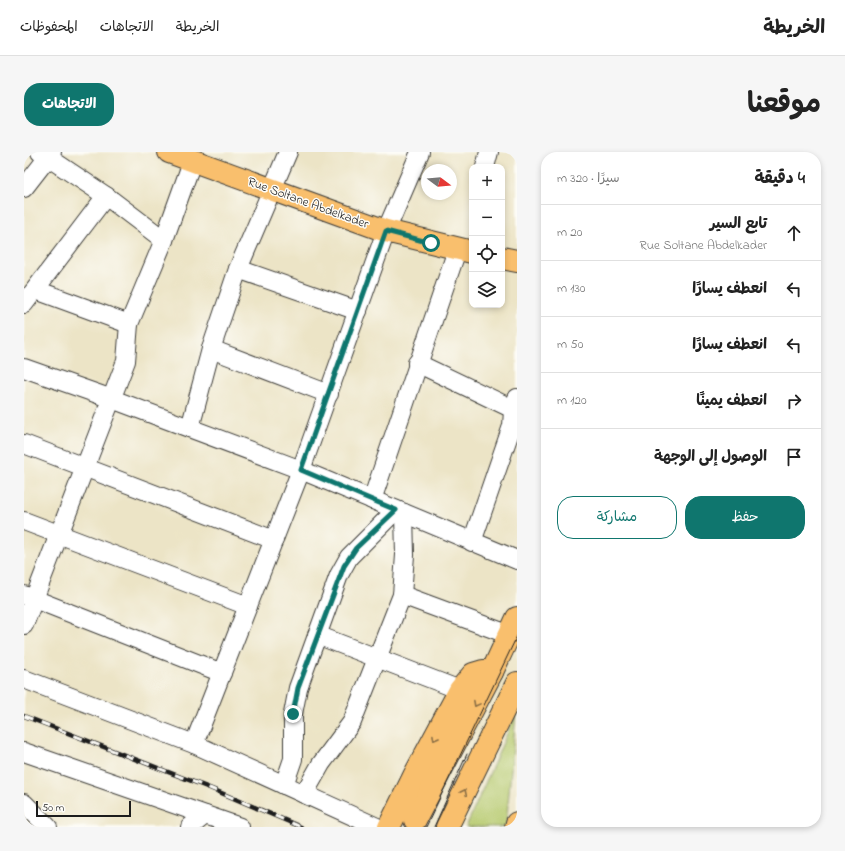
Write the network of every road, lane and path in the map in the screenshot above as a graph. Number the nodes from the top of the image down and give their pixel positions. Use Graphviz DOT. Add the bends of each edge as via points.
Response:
graph roads {
  1 [pos="169,152"];
  2 [pos="288,152"];
  3 [pos="420,152"];
  4 [pos="489,152"];
  5 [pos="46,154"];
  6 [pos="192,162"];
  7 [pos="485,164"];
  8 [pos="24,188"];
  9 [pos="272,189"];
  10 [pos="106,196"];
  11 [pos="386,231"];
  12 [pos="164,240"];
  13 [pos="465,251"];
  14 [pos="505,259"];
  15 [pos="517,261"];
  16 [pos="238,269"];
  17 [pos="36,290"];
  18 [pos="24,304"];
  19 [pos="358,311"];
  20 [pos="129,324"];
  21 [pos="210,349"];
  22 [pos="418,363"];
  23 [pos="24,368"];
  24 [pos="329,394"];
  25 [pos="112,399"];
  26 [pos="516,406"];
  27 [pos="190,428"];
  28 [pos="24,444"];
  29 [pos="86,467"];
  30 [pos="301,470"];
  31 [pos="372,500"];
  32 [pos="400,512"];
  33 [pos="24,521"];
  34 [pos="59,534"];
  35 [pos="274,540"];
  36 [pos="472,542"];
  37 [pos="517,560"];
  38 [pos="402,595"];
  39 [pos="29,597"];
  40 [pos="248,606"];
  41 [pos="24,625"];
  42 [pos="514,627"];
  43 [pos="317,635"];
  44 [pos="378,657"];
  45 [pos="492,672"];
  46 [pos="222,673"];
  47 [pos="24,679"];
  48 [pos="517,682"];
  49 [pos="460,690"];
  50 [pos="194,744"];
  51 [pos="24,752"];
  52 [pos="284,785"];
  53 [pos="304,794"];
  54 [pos="24,804"];
  55 [pos="205,815"];
  56 [pos="415,820"];
  57 [pos="517,823"];
  58 [pos="48,827"];
  59 [pos="190,827"];
  60 [pos="240,827"];
  61 [pos="378,827"];
  62 [pos="389,827"];
  63 [pos="447,827"];
  64 [pos="516,827"];
  1 -- 6 [label="main road, Rue Soltane Abdelkader"];
  2 -- 9 [label="street"];
  3 -- 11 [label="street"];
  4 -- 7 [label="street"];
  5 -- 8 [label="street"];
  5 -- 10 [label="street"];
  6 -- 9 [label="main road, Rue Soltane Abdelkader"];
  6 -- 12 [label="street"];
  9 -- 11 [label="main road, Rue Soltane Abdelkader"];
  9 -- 16 [label="street"];
  10 -- 12 [label="street"];
  10 -- 17 [label="street"];
  11 -- 13 [label="main road, Rue Soltane Abdelkader"];
  11 -- 19 [label="street"];
  12 -- 20 [label="street"];
  13 -- 22 [label="street"];
  14 -- 15 [label="main road"];
  16 -- 19 [label="street"];
  16 -- 21 [label="street"];
  17 -- 18 [label="street"];
  17 -- 20 [label="street"];
  19 -- 24 [label="street"];
  20 -- 25 [label="street" via="126,361"];
  21 -- 24 [label="street"];
  21 -- 27 [label="street"];
  22 -- 26 [label="street"];
  22 -- 31 [label="street"];
  23 -- 25 [label="street"];
  24 -- 30 [label="street"];
  25 -- 27 [label="street"];
  25 -- 29 [label="street"];
  26 -- 36 [label="street" via="512,426"];
  27 -- 30 [label="street"];
  28 -- 29 [label="street"];
  29 -- 34 [label="street"];
  29 -- 35 [label="street"];
  30 -- 31 [label="street"];
  30 -- 35 [label="street"];
  31 -- 32 [label="street"];
  32 -- 36 [label="street"];
  32 -- 38 [label="street" via="405,555"];
  32 -- 43 [label="street" via="349,556 339,575"];
  33 -- 34 [label="street"];
  34 -- 39 [label="street"];
  34 -- 40 [label="street"];
  35 -- 40 [label="street"];
  36 -- 37 [label="street"];
  38 -- 42 [label="street"];
  38 -- 44 [label="street"];
  39 -- 41 [label="street"];
  39 -- 46 [label="street"];
  40 -- 46 [label="street"];
  42 -- 45 [label="main road"];
  43 -- 44 [label="street"];
  43 -- 52 [label="street" via="295,702 293,759"];
  44 -- 49 [label="street"];
  44 -- 53 [label="street" via="352,722 321,764"];
  45 -- 49 [label="main road" via="483,670 473,674"];
  45 -- 56 [label="main road, one-way"];
  46 -- 50 [label="street"];
  47 -- 50 [label="street"];
  63 -- 48 [label="main road, one-way"];
  49 -- 62 [label="main road, one-way"];
  50 -- 52 [label="street"];
  51 -- 55 [label="street"];
  52 -- 53 [label="street"];
  53 -- 61 [label="street"];
  54 -- 58 [label="street"];
  55 -- 59 [label="street"];
  55 -- 60 [label="street"];
  57 -- 64 [label="main road"];
}
